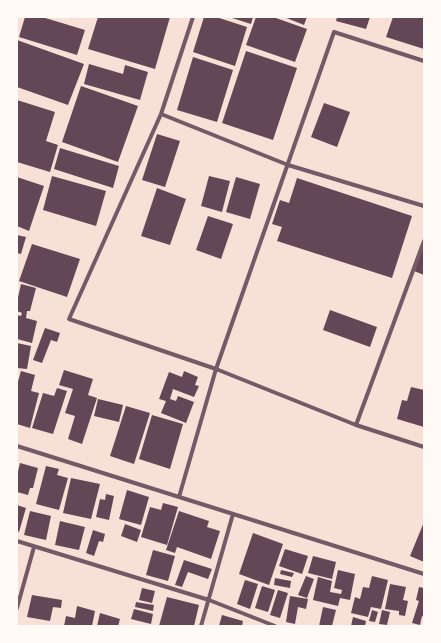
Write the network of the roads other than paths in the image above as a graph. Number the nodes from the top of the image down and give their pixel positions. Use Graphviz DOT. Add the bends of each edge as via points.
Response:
graph roads {
  1 [pos="193,17"];
  2 [pos="424,60"];
  3 [pos="161,114"];
  4 [pos="288,165"];
  5 [pos="424,206"];
  6 [pos="424,241"];
  7 [pos="216,369"];
  8 [pos="356,425"];
  9 [pos="17,446"];
  10 [pos="424,447"];
  11 [pos="179,497"];
  12 [pos="233,514"];
  13 [pos="17,541"];
  14 [pos="34,547"];
  15 [pos="424,574"];
  16 [pos="209,600"];
  17 [pos="17,608"];
  18 [pos="201,626"];
  19 [pos="275,626"];
  1 -- 3 [label="street"];
  2 -- 4 [label="street" via="334,32"];
  3 -- 4 [label="street"];
  3 -- 7 [label="street" via="69,319"];
  4 -- 5 [label="street"];
  4 -- 7 [label="street"];
  6 -- 8 [label="street"];
  7 -- 8 [label="street"];
  7 -- 11 [label="street"];
  8 -- 10 [label="street"];
  9 -- 11 [label="street"];
  11 -- 12 [label="street"];
  12 -- 15 [label="street"];
  12 -- 16 [label="street"];
  13 -- 14 [label="street"];
  14 -- 16 [label="street"];
  14 -- 17 [label="street"];
  16 -- 18 [label="street"];
  16 -- 19 [label="street"];
}
